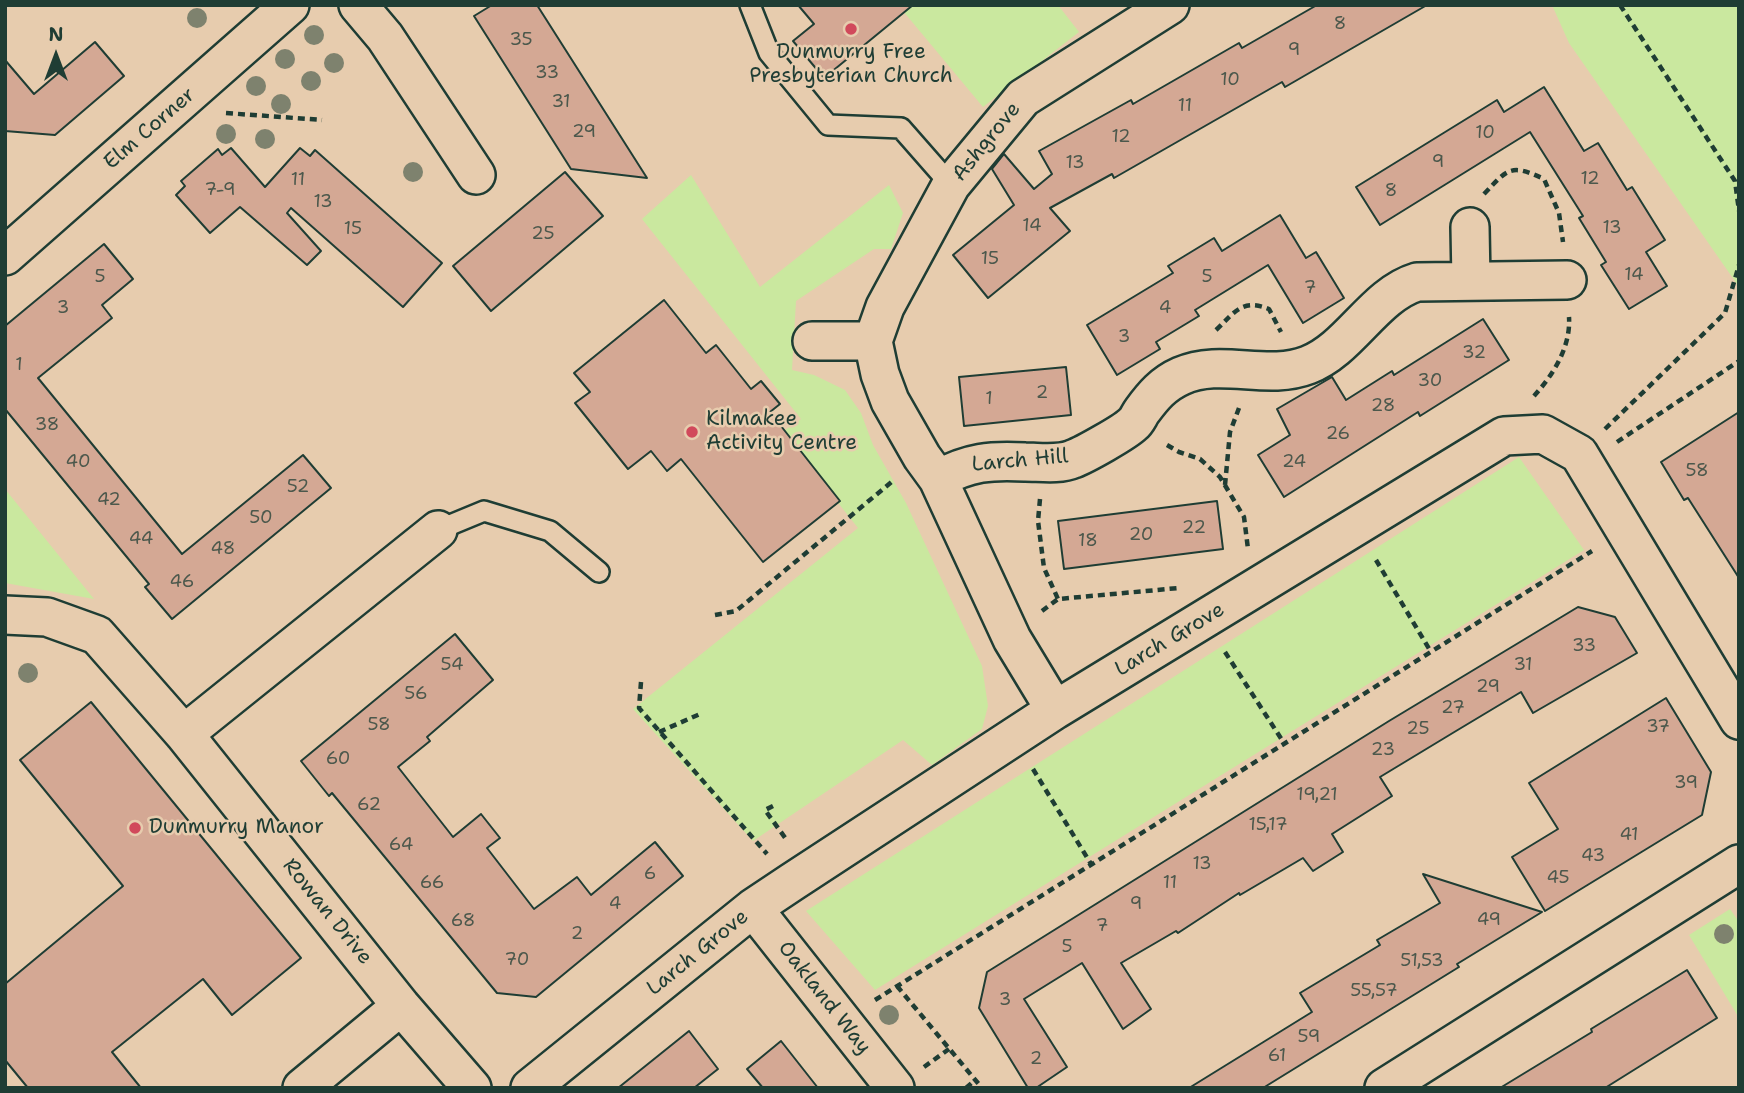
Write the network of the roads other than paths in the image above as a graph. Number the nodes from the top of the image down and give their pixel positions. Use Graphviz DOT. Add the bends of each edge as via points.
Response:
graph roads {
  1 [pos="290,5"];
  2 [pos="358,5"];
  3 [pos="750,5"];
  4 [pos="1170,5"];
  5 [pos="476,176"];
  6 [pos="951,185"];
  7 [pos="1470,227"];
  8 [pos="7,252"];
  9 [pos="1567,280"];
  10 [pos="1471,281"];
  11 [pos="812,341"];
  12 [pos="873,341"];
  13 [pos="930,468"];
  14 [pos="438,530"];
  15 [pos="599,572"];
  16 [pos="5,615"];
  17 [pos="1055,710"];
  18 [pos="1739,720"];
  19 [pos="184,734"];
  20 [pos="1739,864"];
  21 [pos="753,908"];
  22 [pos="401,1006"];
  23 [pos="302,1088"];
  24 [pos="472,1088"];
  25 [pos="530,1088"];
  26 [pos="895,1088"];
  27 [pos="1384,1088"];
  1 -- 8 [label="street, Elm Corner"];
  2 -- 5 [label="street"];
  3 -- 6 [label="lane" via="769,53 828,125 901,128"];
  4 -- 6 [label="street, Ashgrove" via="1023,98"];
  6 -- 12 [label="street, Ashgrove" via="885,307"];
  7 -- 10 [label="street"];
  9 -- 10 [label="street, Larch Hill"];
  10 -- 13 [label="street, Larch Hill" via="1407,285 1308,365 1279,370 1202,369 1182,375 1162,386 1133,424 1071,460"];
  11 -- 12 [label="street"];
  12 -- 13 [label="street" via="890,401"];
  13 -- 17 [label="street" via="1012,639"];
  14 -- 15 [label="lane" via="484,510 550,531"];
  14 -- 19 [label="street"];
  16 -- 19 [label="street, Rowan Drive" via="47,617 97,635"];
  17 -- 18 [label="street, Larch Grove" via="1196,604 1249,592 1504,436 1543,434 1582,459"];
  17 -- 21 [label="street, Larch Grove"];
  19 -- 22 [label="street, Rowan Drive"];
  20 -- 27 [label="street"];
  21 -- 25 [label="street, Larch Grove"];
  21 -- 26 [label="street, Oakland Way"];
  22 -- 23 [label="street"];
  22 -- 24 [label="street, Rowan Drive"];
}
